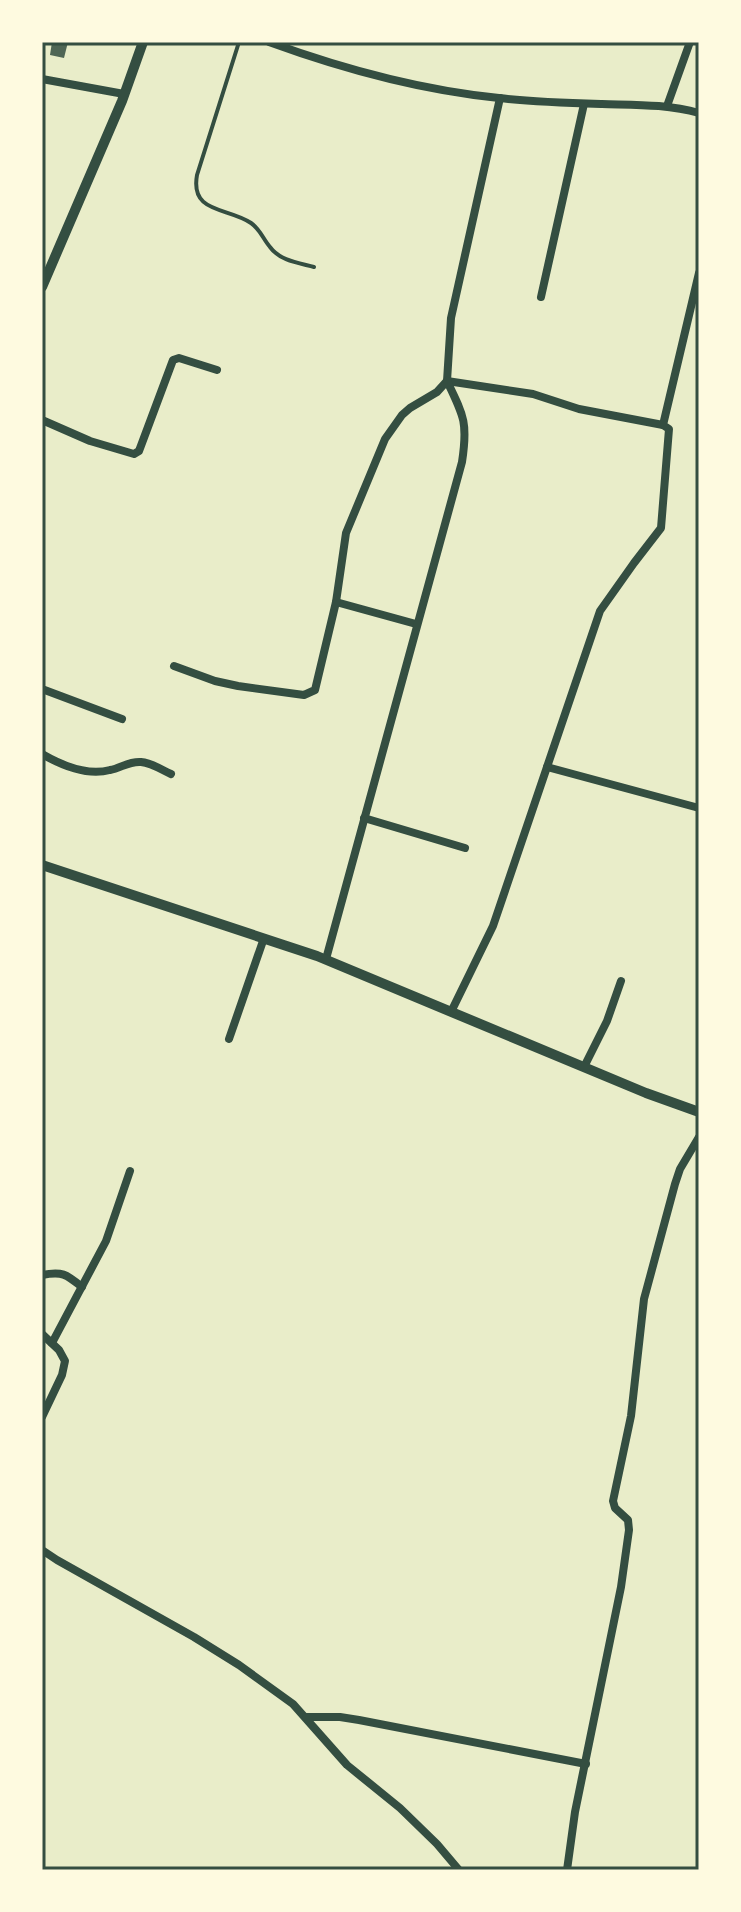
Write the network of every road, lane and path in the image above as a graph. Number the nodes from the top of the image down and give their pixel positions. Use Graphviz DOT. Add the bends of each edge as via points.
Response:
graph roads {
  1 [pos="143,42"];
  2 [pos="239,42"];
  3 [pos="269,42"];
  4 [pos="690,42"];
  5 [pos="42,79"];
  6 [pos="124,94"];
  7 [pos="500,98"];
  8 [pos="584,104"];
  9 [pos="667,106"];
  10 [pos="699,113"];
  11 [pos="314,267"];
  12 [pos="699,273"];
  13 [pos="42,287"];
  14 [pos="541,297"];
  15 [pos="217,370"];
  16 [pos="447,381"];
  17 [pos="42,420"];
  18 [pos="663,425"];
  19 [pos="336,602"];
  20 [pos="416,624"];
  21 [pos="174,666"];
  22 [pos="42,689"];
  23 [pos="122,719"];
  24 [pos="42,754"];
  25 [pos="547,767"];
  26 [pos="171,774"];
  27 [pos="699,808"];
  28 [pos="364,818"];
  29 [pos="465,848"];
  30 [pos="42,865"];
  31 [pos="264,938"];
  32 [pos="326,959"];
  33 [pos="621,981"];
  34 [pos="451,1012"];
  35 [pos="229,1039"];
  36 [pos="584,1067"];
  37 [pos="699,1112"];
  38 [pos="699,1137"];
  39 [pos="130,1171"];
  40 [pos="42,1275"];
  41 [pos="82,1287"];
  42 [pos="42,1334"];
  43 [pos="52,1343"];
  44 [pos="42,1417"];
  45 [pos="42,1550"];
  46 [pos="306,1717"];
  47 [pos="586,1764"];
  48 [pos="459,1870"];
  49 [pos="567,1870"];
  1 -- 6 [label="street"];
  2 -- 11 [label="lane" via="197,175 198,194 208,206 254,225 280,257"];
  3 -- 7 [label="street" via="388,79"];
  4 -- 9 [label="street"];
  5 -- 6 [label="street"];
  6 -- 13 [label="street"];
  7 -- 8 [label="street"];
  7 -- 16 [label="street" via="451,318"];
  8 -- 9 [label="street"];
  8 -- 14 [label="street"];
  9 -- 10 [label="street"];
  12 -- 18 [label="street"];
  15 -- 17 [label="street" via="173,360 134,454"];
  16 -- 18 [label="street" via="533,394"];
  16 -- 19 [label="street" via="402,415 385,439 346,533"];
  16 -- 20 [label="street" via="464,418 462,462"];
  18 -- 25 [label="street" via="669,429 661,528 600,611"];
  19 -- 20 [label="street"];
  19 -- 21 [label="street" via="312,693 238,686"];
  20 -- 28 [label="street"];
  22 -- 23 [label="street"];
  24 -- 26 [label="street" via="88,770 140,762"];
  25 -- 27 [label="street"];
  25 -- 34 [label="street" via="493,926"];
  28 -- 29 [label="street"];
  28 -- 32 [label="street"];
  30 -- 31 [label="street"];
  31 -- 32 [label="street"];
  31 -- 35 [label="street"];
  32 -- 34 [label="street"];
  33 -- 36 [label="street"];
  34 -- 36 [label="street"];
  36 -- 37 [label="street"];
  38 -- 47 [label="street" via="675,1184 640,1320 631,1416 613,1496 629,1530"];
  39 -- 41 [label="street" via="106,1241"];
  40 -- 41 [label="street" via="60,1273"];
  41 -- 43 [label="street"];
  42 -- 43 [label="street"];
  43 -- 44 [label="street" via="65,1367"];
  45 -- 46 [label="street" via="239,1665"];
  46 -- 47 [label="street" via="359,1720"];
  46 -- 48 [label="street" via="347,1765 400,1808"];
  47 -- 49 [label="street"];
}
